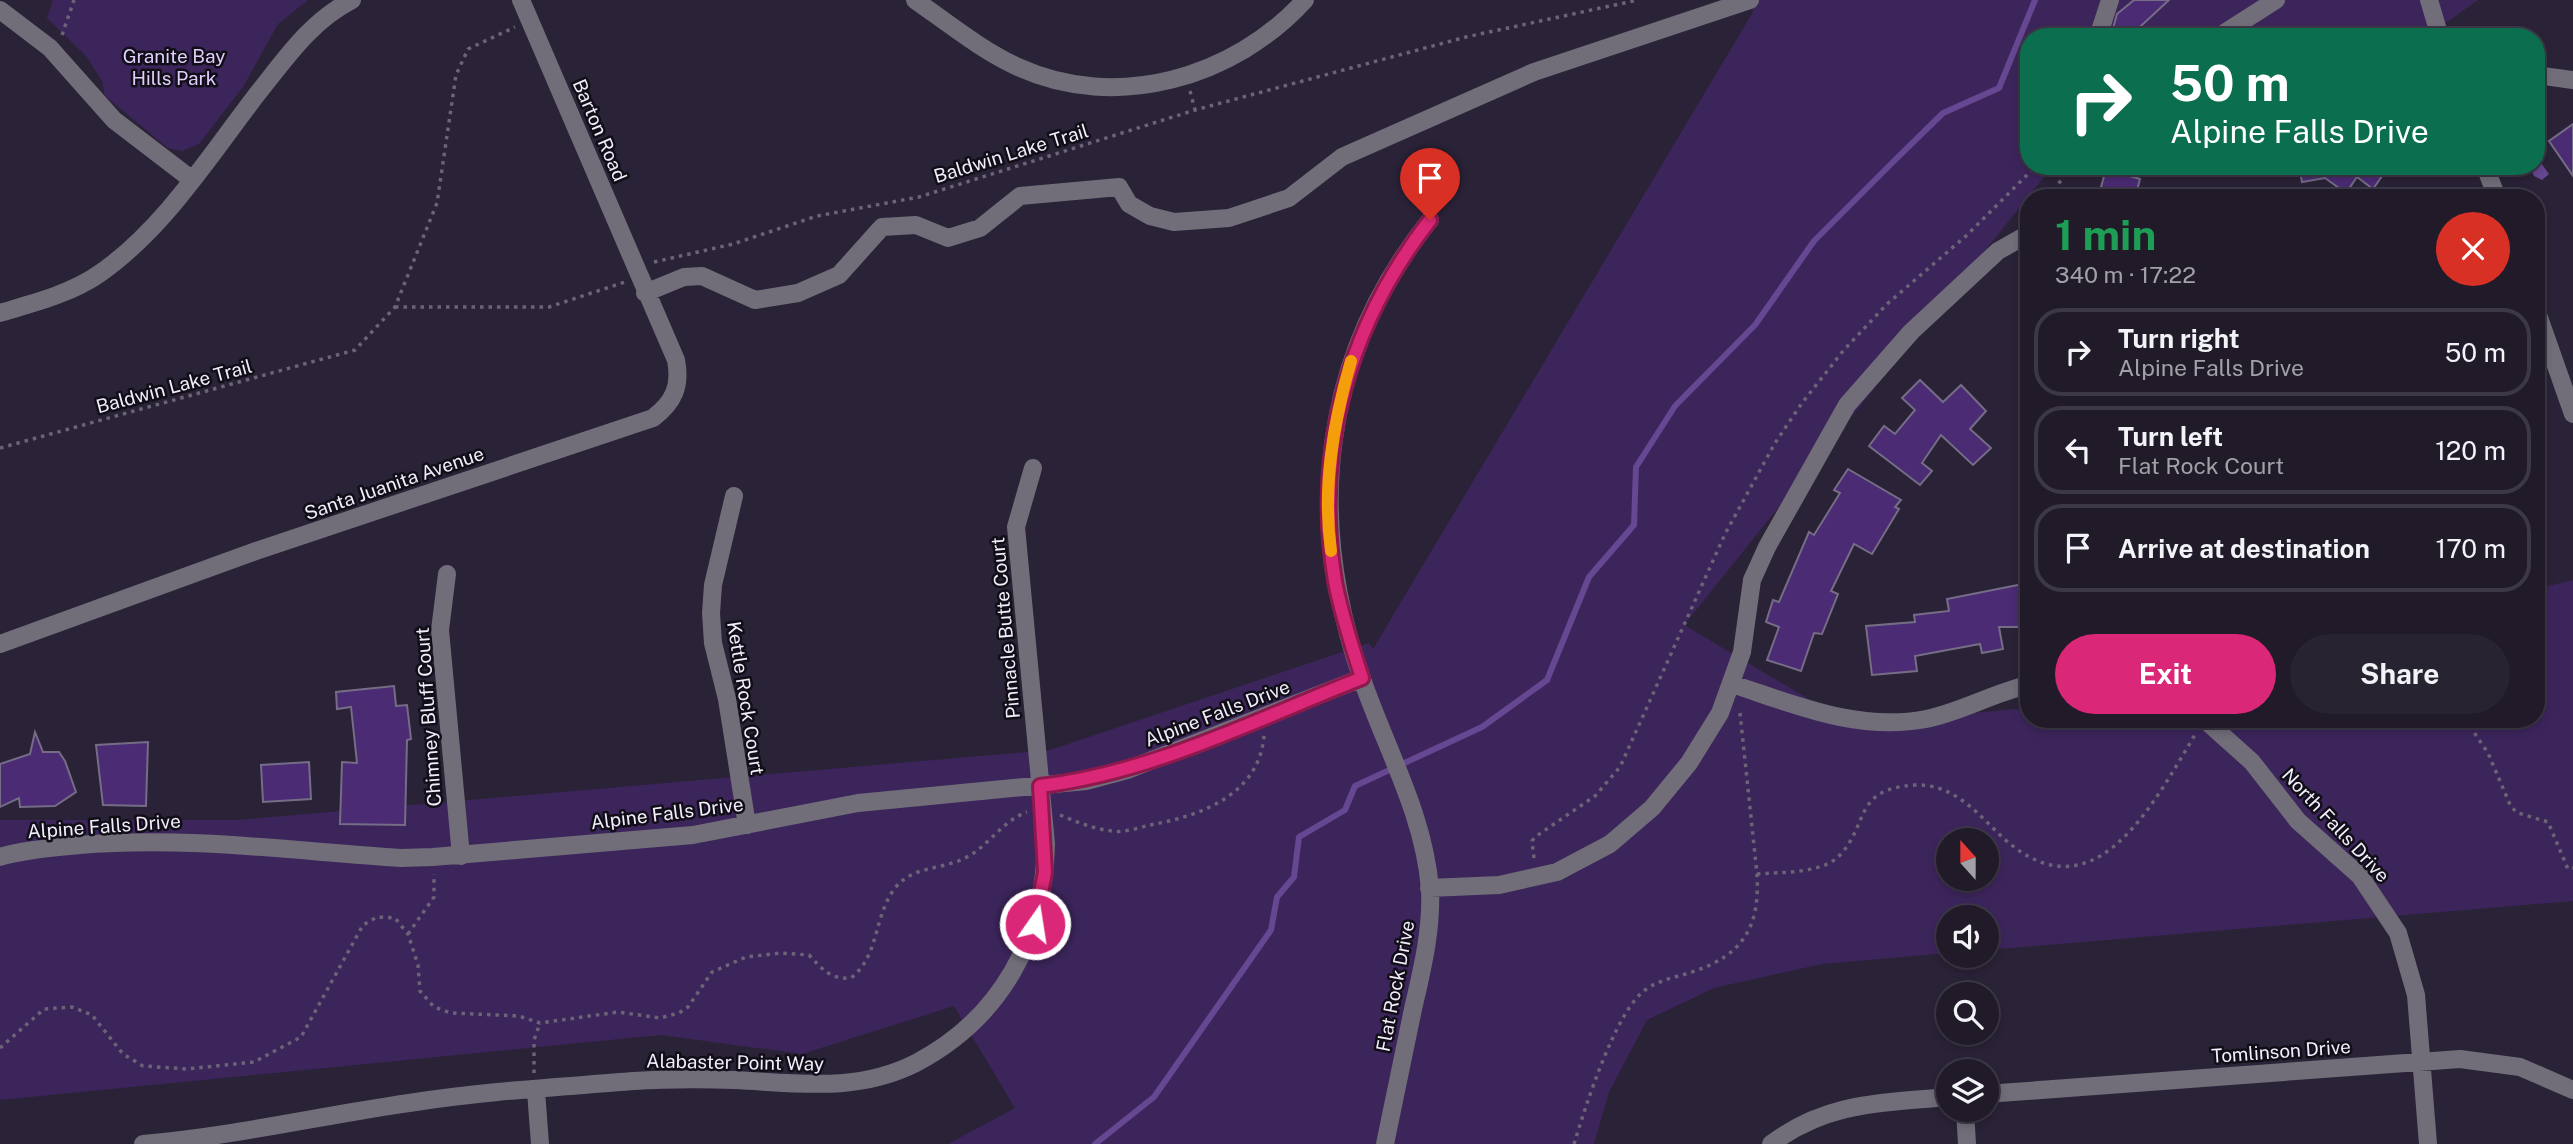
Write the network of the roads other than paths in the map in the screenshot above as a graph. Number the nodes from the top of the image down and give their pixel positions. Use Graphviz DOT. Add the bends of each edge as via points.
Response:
graph roads {
  1 [pos="352,0"];
  2 [pos="521,0"];
  3 [pos="915,0"];
  4 [pos="1305,0"];
  5 [pos="1750,0"];
  6 [pos="2110,0"];
  7 [pos="2277,0"];
  8 [pos="2429,0"];
  9 [pos="0,10"];
  10 [pos="2101,28"];
  11 [pos="2232,28"];
  12 [pos="2437,28"];
  13 [pos="2545,76"];
  14 [pos="2573,80"];
  15 [pos="191,179"];
  16 [pos="1430,220"];
  17 [pos="2020,239"];
  18 [pos="641,285"];
  19 [pos="0,313"];
  20 [pos="2545,335"];
  21 [pos="2573,414"];
  22 [pos="1033,468"];
  23 [pos="734,495"];
  24 [pos="447,575"];
  25 [pos="0,644"];
  26 [pos="1362,678"];
  27 [pos="1732,684"];
  28 [pos="2020,688"];
  29 [pos="2205,728"];
  30 [pos="1040,786"];
  31 [pos="747,825"];
  32 [pos="461,856"];
  33 [pos="0,857"];
  34 [pos="1430,888"];
  35 [pos="2422,1061"];
  36 [pos="536,1090"];
  37 [pos="2573,1090"];
  38 [pos="1999,1093"];
  39 [pos="1936,1098"];
  40 [pos="1966,1122"];
  41 [pos="143,1144"];
  42 [pos="540,1144"];
  43 [pos="1385,1144"];
  44 [pos="1771,1144"];
  45 [pos="1968,1144"];
  46 [pos="2428,1144"];
  1 -- 15 [label="street" via="330,12 295,45"];
  2 -- 18 [label="street, Barton Road"];
  3 -- 4 [label="street" via="1017,67 1075,85 1134,87 1195,73 1235,57 1266,37"];
  5 -- 18 [label="street" via="1534,72 1342,157 1289,198 1229,218 1174,222 1150,216 1129,204 1119,187 1020,196 980,228 948,238 916,225 882,227 839,275 798,292 755,300 702,276"];
  6 -- 10 [label="street"];
  7 -- 11 [label="street"];
  8 -- 12 [label="street"];
  9 -- 15 [label="street" via="50,48 114,120"];
  13 -- 14 [label="street"];
  15 -- 19 [label="street" via="141,240 98,275 50,298"];
  16 -- 26 [label="street, Flat Rock Drive" via="1373,309 1352,359 1331,448 1330,540 1336,583"];
  17 -- 27 [label="street" via="1998,251 1911,332 1847,405 1752,580 1742,652"];
  18 -- 25 [label="street, Santa Juanita Avenue" via="679,376 673,399 653,418 256,551"];
  20 -- 21 [label="street"];
  22 -- 30 [label="street, Pinnacle Butte Court" via="1016,527"];
  23 -- 31 [label="street, Kettle Rock Court" via="711,613"];
  24 -- 32 [label="street, Chimney Bluff Court" via="440,630"];
  26 -- 30 [label="street, Alpine Falls Drive" via="1128,770"];
  26 -- 34 [label="street, Flat Rock Drive" via="1420,831"];
  27 -- 28 [label="street" via="1825,715 1892,723 1955,711"];
  27 -- 34 [label="street" via="1689,763 1652,808 1610,844 1538,877 1499,885"];
  29 -- 35 [label="street, North Falls Drive" via="2252,762 2290,812 2352,868 2379,902 2398,933 2411,969"];
  30 -- 31 [label="street, Alpine Falls Drive" via="858,803"];
  30 -- 36 [label="street, Alabaster Point Way" via="1045,872 1039,908 1020,961 968,1028 914,1064 852,1083 820,1086 677,1079"];
  31 -- 32 [label="street, Alpine Falls Drive" via="693,835"];
  32 -- 33 [label="street, Alpine Falls Drive" via="401,858 190,841 114,842"];
  34 -- 43 [label="street, Flat Rock Drive" via="1424,958"];
  35 -- 37 [label="street, Tomlinson Drive" via="2491,1061 2529,1070"];
  35 -- 38 [label="street, Tomlinson Drive"];
  35 -- 46 [label="street, North Falls Drive"];
  36 -- 41 [label="street, Alabaster Point Way" via="412,1102 270,1129"];
  36 -- 42 [label="street"];
  39 -- 44 [label="street" via="1834,1110 1800,1124"];
  40 -- 45 [label="street"];
}
